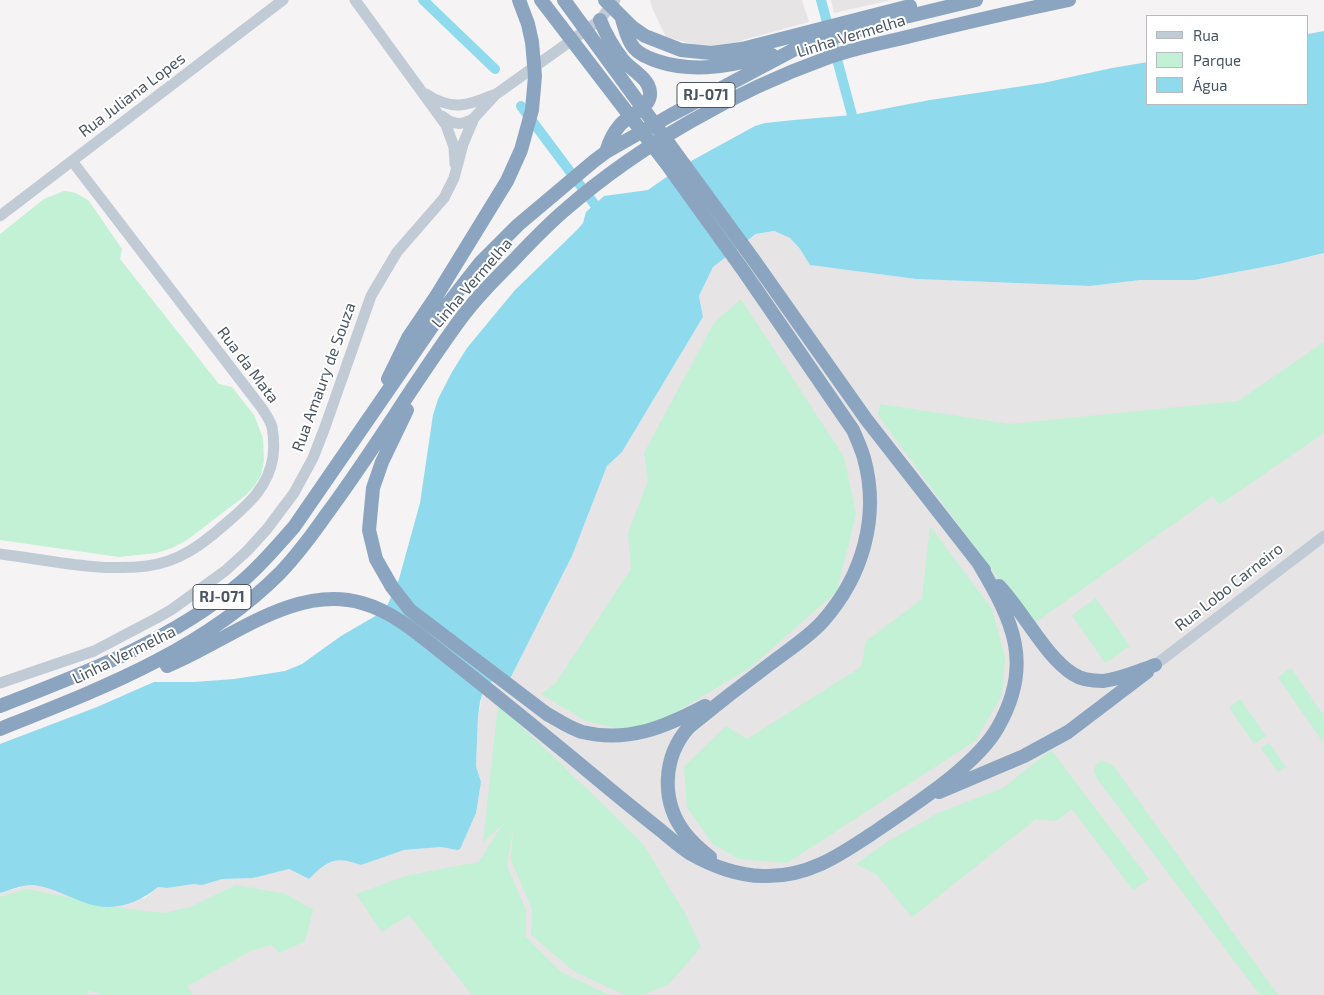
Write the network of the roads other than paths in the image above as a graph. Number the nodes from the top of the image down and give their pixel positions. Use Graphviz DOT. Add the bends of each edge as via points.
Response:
graph roads {
  1 [pos="283,0"];
  2 [pos="355,0"];
  3 [pos="518,0"];
  4 [pos="541,0"];
  5 [pos="564,0"];
  6 [pos="605,0"];
  7 [pos="616,0"];
  8 [pos="953,0"];
  9 [pos="976,0"];
  10 [pos="1069,0"];
  11 [pos="600,20"];
  12 [pos="839,29"];
  13 [pos="797,48"];
  14 [pos="422,92"];
  15 [pos="495,95"];
  16 [pos="464,106"];
  17 [pos="438,112"];
  18 [pos="474,118"];
  19 [pos="451,122"];
  20 [pos="452,140"];
  21 [pos="606,152"];
  22 [pos="72,161"];
  23 [pos="454,178"];
  24 [pos="0,216"];
  25 [pos="432,360"];
  26 [pos="378,406"];
  27 [pos="1324,536"];
  28 [pos="0,554"];
  29 [pos="979,564"];
  30 [pos="1155,665"];
  31 [pos="0,683"];
  32 [pos="103,688"];
  33 [pos="734,691"];
  34 [pos="0,706"];
  35 [pos="0,729"];
  36 [pos="924,798"];
  37 [pos="720,866"];
  1 -- 22 [label="street, Rua Juliana Lopes"];
  2 -- 14 [label="street"];
  3 -- 26 [label="highway" via="528,24 534,57 535,93 521,150 507,181 408,338"];
  4 -- 33 [label="highway" via="743,270 853,430 864,458 869,486 868,532 852,580 816,628"];
  5 -- 29 [label="highway" via="866,419"];
  6 -- 12 [label="highway" via="644,36 681,50 711,54"];
  7 -- 11 [label="street"];
  7 -- 13 [label="highway" via="633,47 646,56 673,66 714,67"];
  8 -- 12 [label="highway" via="907,6"];
  9 -- 12 [label="highway, Linha Vermelha / RJ-071"];
  10 -- 25 [label="highway, Linha Vermelha / RJ-071" via="1000,14 828,58 782,76 709,112 629,159 564,211 461,318"];
  11 -- 15 [label="street"];
  11 -- 21 [label="highway" via="609,41 646,82 651,94 644,106 621,123"];
  12 -- 13 [label="highway, Linha Vermelha / RJ-071" via="823,40"];
  13 -- 21 [label="highway, Linha Vermelha / RJ-071" via="707,94"];
  14 -- 16 [label="street" via="443,103"];
  14 -- 17 [label="street"];
  15 -- 16 [label="street"];
  15 -- 18 [label="street"];
  16 -- 19 [label="street" via="454,112"];
  17 -- 19 [label="street"];
  17 -- 20 [label="street"];
  18 -- 19 [label="street" via="461,124"];
  18 -- 23 [label="street"];
  19 -- 20 [label="street"];
  20 -- 23 [label="street"];
  21 -- 26 [label="highway, Linha Vermelha / RJ-071" via="518,224 480,263"];
  22 -- 24 [label="street, Rua Juliana Lopes"];
  22 -- 28 [label="street, Rua da Mata" via="261,407 273,434 272,463 262,488 247,505 188,553 168,562 96,568"];
  23 -- 31 [label="street, Rua Amaury de Souza" via="444,198 397,252 380,278 313,458 294,492 267,529 225,571 171,610 94,651"];
  25 -- 32 [label="highway, Linha Vermelha / RJ-071" via="349,485 280,572 216,626 164,659"];
  25 -- 33 [label="highway" via="382,462 373,488 369,530 376,559 410,610 547,714 581,732 614,736 642,733 672,723"];
  26 -- 34 [label="highway, Linha Vermelha / RJ-071" via="294,527 240,584 155,640 98,667"];
  27 -- 30 [label="street, Rua Lobo Carneiro"];
  29 -- 30 [label="highway" via="1057,662 1074,675 1089,680 1121,678"];
  29 -- 36 [label="highway" via="1000,598 1015,641 1017,668 1013,694 996,732 965,765"];
  30 -- 36 [label="highway" via="1068,732 1024,756"];
  32 -- 35 [label="highway, Linha Vermelha / RJ-071"];
  32 -- 37 [label="highway" via="170,664 272,614 303,604 335,600 365,604 404,624 690,853"];
  33 -- 37 [label="highway" via="685,732 668,766 667,776 670,803 684,832"];
  36 -- 37 [label="highway" via="840,856 816,867 783,876 751,876"];
}
